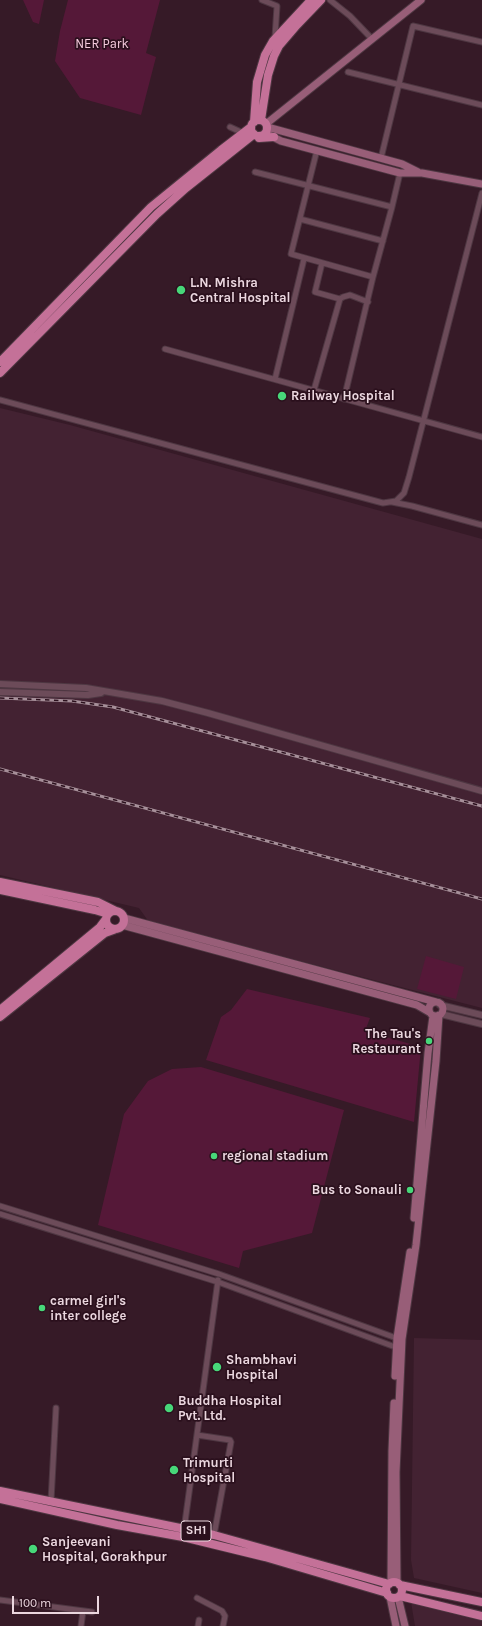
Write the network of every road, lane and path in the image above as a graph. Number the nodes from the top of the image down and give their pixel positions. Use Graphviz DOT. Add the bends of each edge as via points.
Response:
graph roads {
  1 [pos="262,0"];
  2 [pos="311,0"];
  3 [pos="321,0"];
  4 [pos="330,0"];
  5 [pos="421,0"];
  6 [pos="275,38"];
  7 [pos="372,39"];
  8 [pos="482,42"];
  9 [pos="348,72"];
  10 [pos="398,85"];
  11 [pos="482,105"];
  12 [pos="254,108"];
  13 [pos="277,115"];
  14 [pos="230,127"];
  15 [pos="255,129"];
  16 [pos="280,130"];
  17 [pos="274,137"];
  18 [pos="317,150"];
  19 [pos="381,158"];
  20 [pos="255,172"];
  21 [pos="400,173"];
  22 [pos="422,173"];
  23 [pos="482,184"];
  24 [pos="308,186"];
  25 [pos="482,193"];
  26 [pos="392,207"];
  27 [pos="300,219"];
  28 [pos="383,241"];
  29 [pos="304,258"];
  30 [pos="322,264"];
  31 [pos="373,277"];
  32 [pos="340,299"];
  33 [pos="368,302"];
  34 [pos="165,349"];
  35 [pos="0,362"];
  36 [pos="0,373"];
  37 [pos="275,379"];
  38 [pos="314,390"];
  39 [pos="344,399"];
  40 [pos="0,400"];
  41 [pos="423,421"];
  42 [pos="482,437"];
  43 [pos="392,502"];
  44 [pos="482,525"];
  45 [pos="0,684"];
  46 [pos="0,692"];
  47 [pos="103,692"];
  48 [pos="482,791"];
  49 [pos="0,882"];
  50 [pos="0,890"];
  51 [pos="116,910"];
  52 [pos="107,917"];
  53 [pos="121,924"];
  54 [pos="438,1004"];
  55 [pos="0,1010"];
  56 [pos="436,1014"];
  57 [pos="482,1015"];
  58 [pos="0,1017"];
  59 [pos="482,1024"];
  60 [pos="0,1206"];
  61 [pos="0,1214"];
  62 [pos="173,1260"];
  63 [pos="170,1267"];
  64 [pos="219,1274"];
  65 [pos="218,1282"];
  66 [pos="399,1339"];
  67 [pos="399,1348"];
  68 [pos="56,1408"];
  69 [pos="196,1435"];
  70 [pos="0,1491"];
  71 [pos="0,1499"];
  72 [pos="51,1501"];
  73 [pos="183,1533"];
  74 [pos="214,1535"];
  75 [pos="394,1583"];
  76 [pos="394,1596"];
  77 [pos="197,1598"];
  78 [pos="0,1600"];
  79 [pos="482,1602"];
  80 [pos="83,1611"];
  81 [pos="92,1612"];
  82 [pos="482,1616"];
  83 [pos="199,1620"];
  84 [pos="80,1626"];
  85 [pos="198,1626"];
  86 [pos="223,1626"];
  87 [pos="396,1626"];
  88 [pos="405,1626"];
  1 -- 6 [label="street" via="277,6"];
  2 -- 6 [label="main road"];
  3 -- 15 [label="main road" via="279,46 268,76"];
  4 -- 7 [label="street"];
  5 -- 7 [label="main road"];
  6 -- 12 [label="main road" via="261,65"];
  7 -- 13 [label="main road"];
  8 -- 10 [label="street" via="413,26"];
  9 -- 10 [label="street"];
  10 -- 11 [label="street"];
  10 -- 19 [label="street"];
  12 -- 15 [label="main road"];
  12 -- 15 [label="main road"];
  13 -- 15 [label="main road"];
  13 -- 16 [label="main road" via="276,126"];
  14 -- 15 [label="street"];
  15 -- 16 [label="main road"];
  15 -- 17 [label="main road"];
  15 -- 17 [label="main road"];
  15 -- 35 [label="main road" via="151,207"];
  15 -- 36 [label="main road" via="157,214"];
  16 -- 19 [label="main road"];
  17 -- 18 [label="main road"];
  18 -- 21 [label="main road"];
  18 -- 24 [label="street"];
  19 -- 22 [label="main road"];
  20 -- 24 [label="street"];
  21 -- 22 [label="main road"];
  21 -- 26 [label="street"];
  22 -- 23 [label="main road"];
  24 -- 26 [label="street"];
  24 -- 27 [label="street"];
  25 -- 41 [label="street"];
  26 -- 28 [label="street"];
  27 -- 28 [label="street"];
  27 -- 29 [label="street" via="291,254"];
  28 -- 31 [label="street"];
  29 -- 30 [label="street"];
  29 -- 37 [label="street"];
  30 -- 31 [label="street"];
  30 -- 32 [label="street" via="315,292"];
  31 -- 33 [label="street"];
  32 -- 33 [label="street" via="350,296"];
  32 -- 38 [label="street"];
  33 -- 39 [label="street"];
  34 -- 37 [label="street"];
  37 -- 38 [label="street"];
  38 -- 39 [label="street"];
  39 -- 41 [label="street"];
  40 -- 43 [label="street" via="383,503"];
  41 -- 42 [label="street"];
  41 -- 43 [label="street" via="404,493 396,502"];
  43 -- 44 [label="street"];
  45 -- 47 [label="street" via="86,688"];
  46 -- 47 [label="street" via="88,695"];
  47 -- 48 [label="street" via="162,701 208,713"];
  49 -- 51 [label="main road" via="98,902"];
  50 -- 52 [label="main road" via="95,910"];
  51 -- 52 [label="main road"];
  51 -- 53 [label="main road" via="120,912"];
  52 -- 53 [label="main road" via="107,924 111,928"];
  52 -- 55 [label="main road" via="100,927"];
  53 -- 54 [label="main road"];
  53 -- 56 [label="main road" via="417,1005"];
  53 -- 58 [label="main road" via="95,940"];
  54 -- 56 [label="main road" via="442,1008"];
  54 -- 56 [label="main road" via="429,1006"];
  54 -- 57 [label="street"];
  56 -- 59 [label="street"];
  56 -- 66 [label="main road" via="436,1061 416,1245"];
  60 -- 62 [label="street"];
  61 -- 63 [label="street"];
  62 -- 63 [label="street"];
  62 -- 64 [label="street"];
  63 -- 65 [label="street"];
  64 -- 65 [label="street"];
  64 -- 66 [label="street"];
  65 -- 67 [label="street"];
  65 -- 69 [label="street"];
  66 -- 67 [label="main road"];
  67 -- 75 [label="main road" via="392,1451"];
  68 -- 72 [label="street"];
  69 -- 73 [label="street"];
  69 -- 74 [label="street" via="231,1442"];
  70 -- 72 [label="main road, SH1"];
  71 -- 73 [label="main road, SH1" via="117,1525"];
  72 -- 73 [label="main road, SH1"];
  73 -- 74 [label="main road, SH1"];
  73 -- 76 [label="main road, SH1"];
  74 -- 75 [label="main road, SH1"];
  75 -- 76 [label="main road" via="402,1589"];
  75 -- 76 [label="main road" via="386,1588"];
  75 -- 79 [label="main road, SH1"];
  76 -- 82 [label="main road, SH1"];
  76 -- 87 [label="main road"];
  76 -- 88 [label="main road"];
  77 -- 86 [label="street" via="222,1611"];
  78 -- 80 [label="street"];
  80 -- 81 [label="street"];
  80 -- 84 [label="street"];
  83 -- 85 [label="street"];
}
